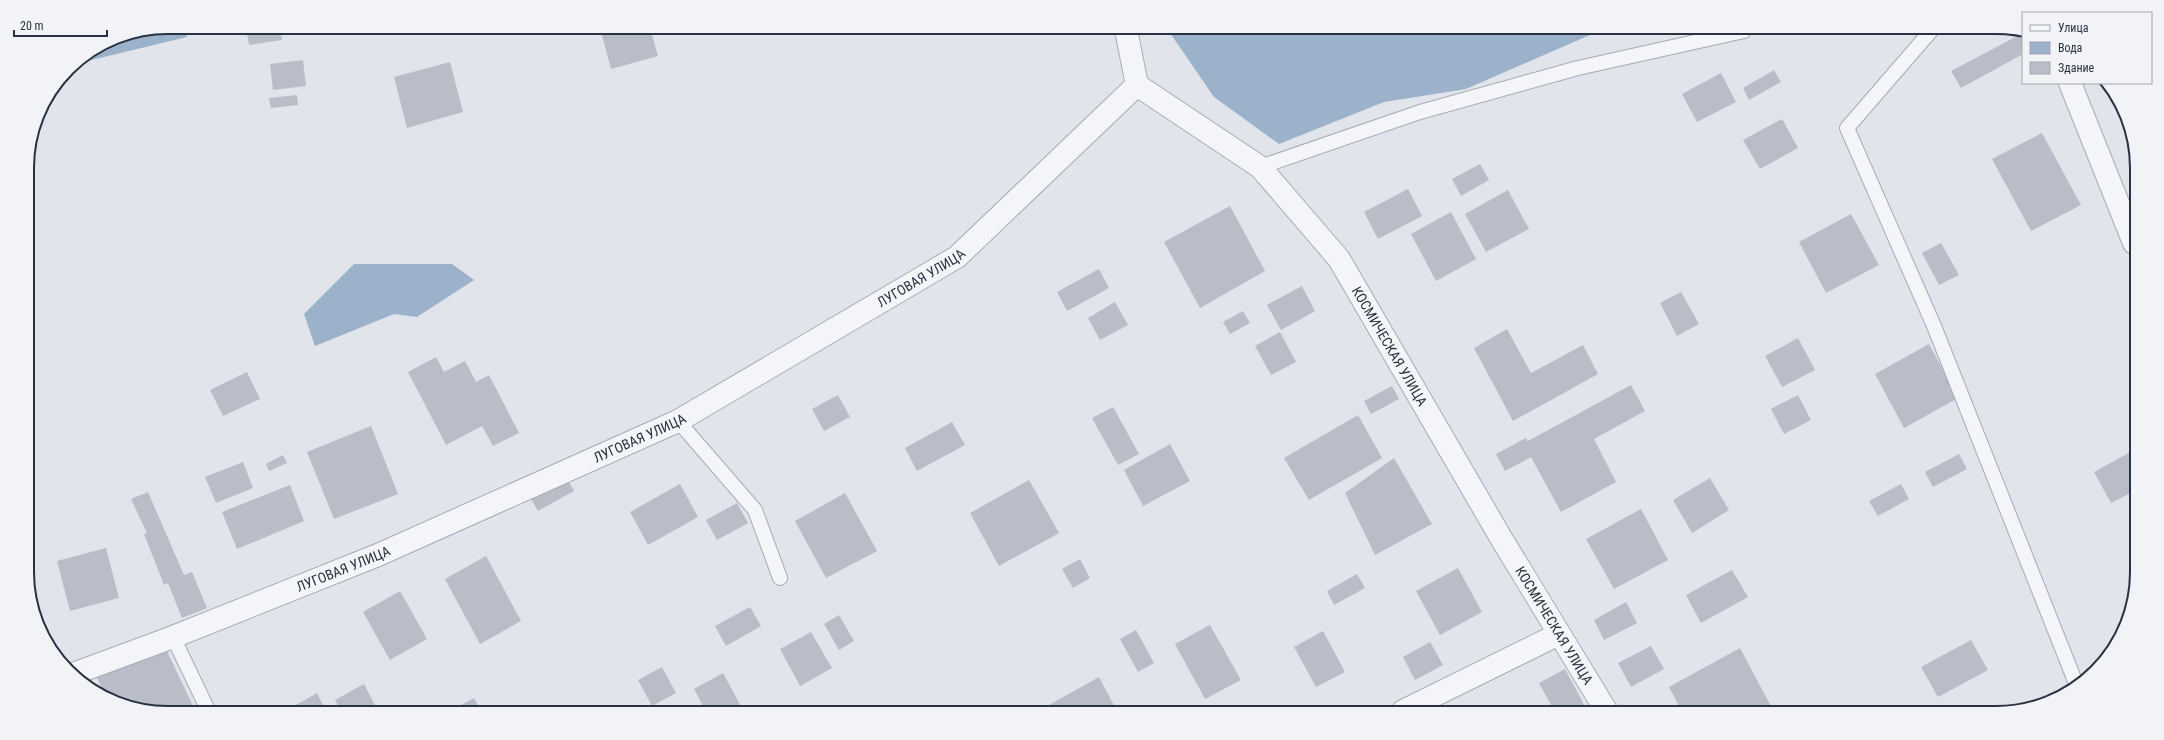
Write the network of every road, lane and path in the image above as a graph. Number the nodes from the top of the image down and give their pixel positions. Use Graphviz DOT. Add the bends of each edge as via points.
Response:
graph roads {
  1 [pos="1127,34"];
  2 [pos="1731,34"];
  3 [pos="1928,34"];
  4 [pos="2070,84"];
  5 [pos="1137,85"];
  6 [pos="1260,167"];
  7 [pos="2130,234"];
  8 [pos="678,421"];
  9 [pos="780,578"];
  10 [pos="1559,634"];
  11 [pos="173,637"];
  12 [pos="79,672"];
  13 [pos="2075,680"];
  14 [pos="206,706"];
  15 [pos="1414,706"];
  16 [pos="1603,706"];
  1 -- 5 [label="street"];
  2 -- 6 [label="lane" via="1578,68 1420,112"];
  3 -- 13 [label="lane" via="1847,128 1934,326"];
  4 -- 7 [label="street"];
  5 -- 6 [label="street, КОСМИЧЕСКАЯ УЛИЦА"];
  5 -- 8 [label="street, ЛУГОВАЯ УЛИЦА" via="957,257"];
  6 -- 10 [label="street, КОСМИЧЕСКАЯ УЛИЦА" via="1339,259"];
  8 -- 9 [label="lane" via="755,510"];
  8 -- 11 [label="street, ЛУГОВАЯ УЛИЦА" via="378,555"];
  10 -- 15 [label="street"];
  10 -- 16 [label="street, КОСМИЧЕСКАЯ УЛИЦА"];
  11 -- 12 [label="street, ЛУГОВАЯ УЛИЦА"];
  11 -- 14 [label="lane"];
}
